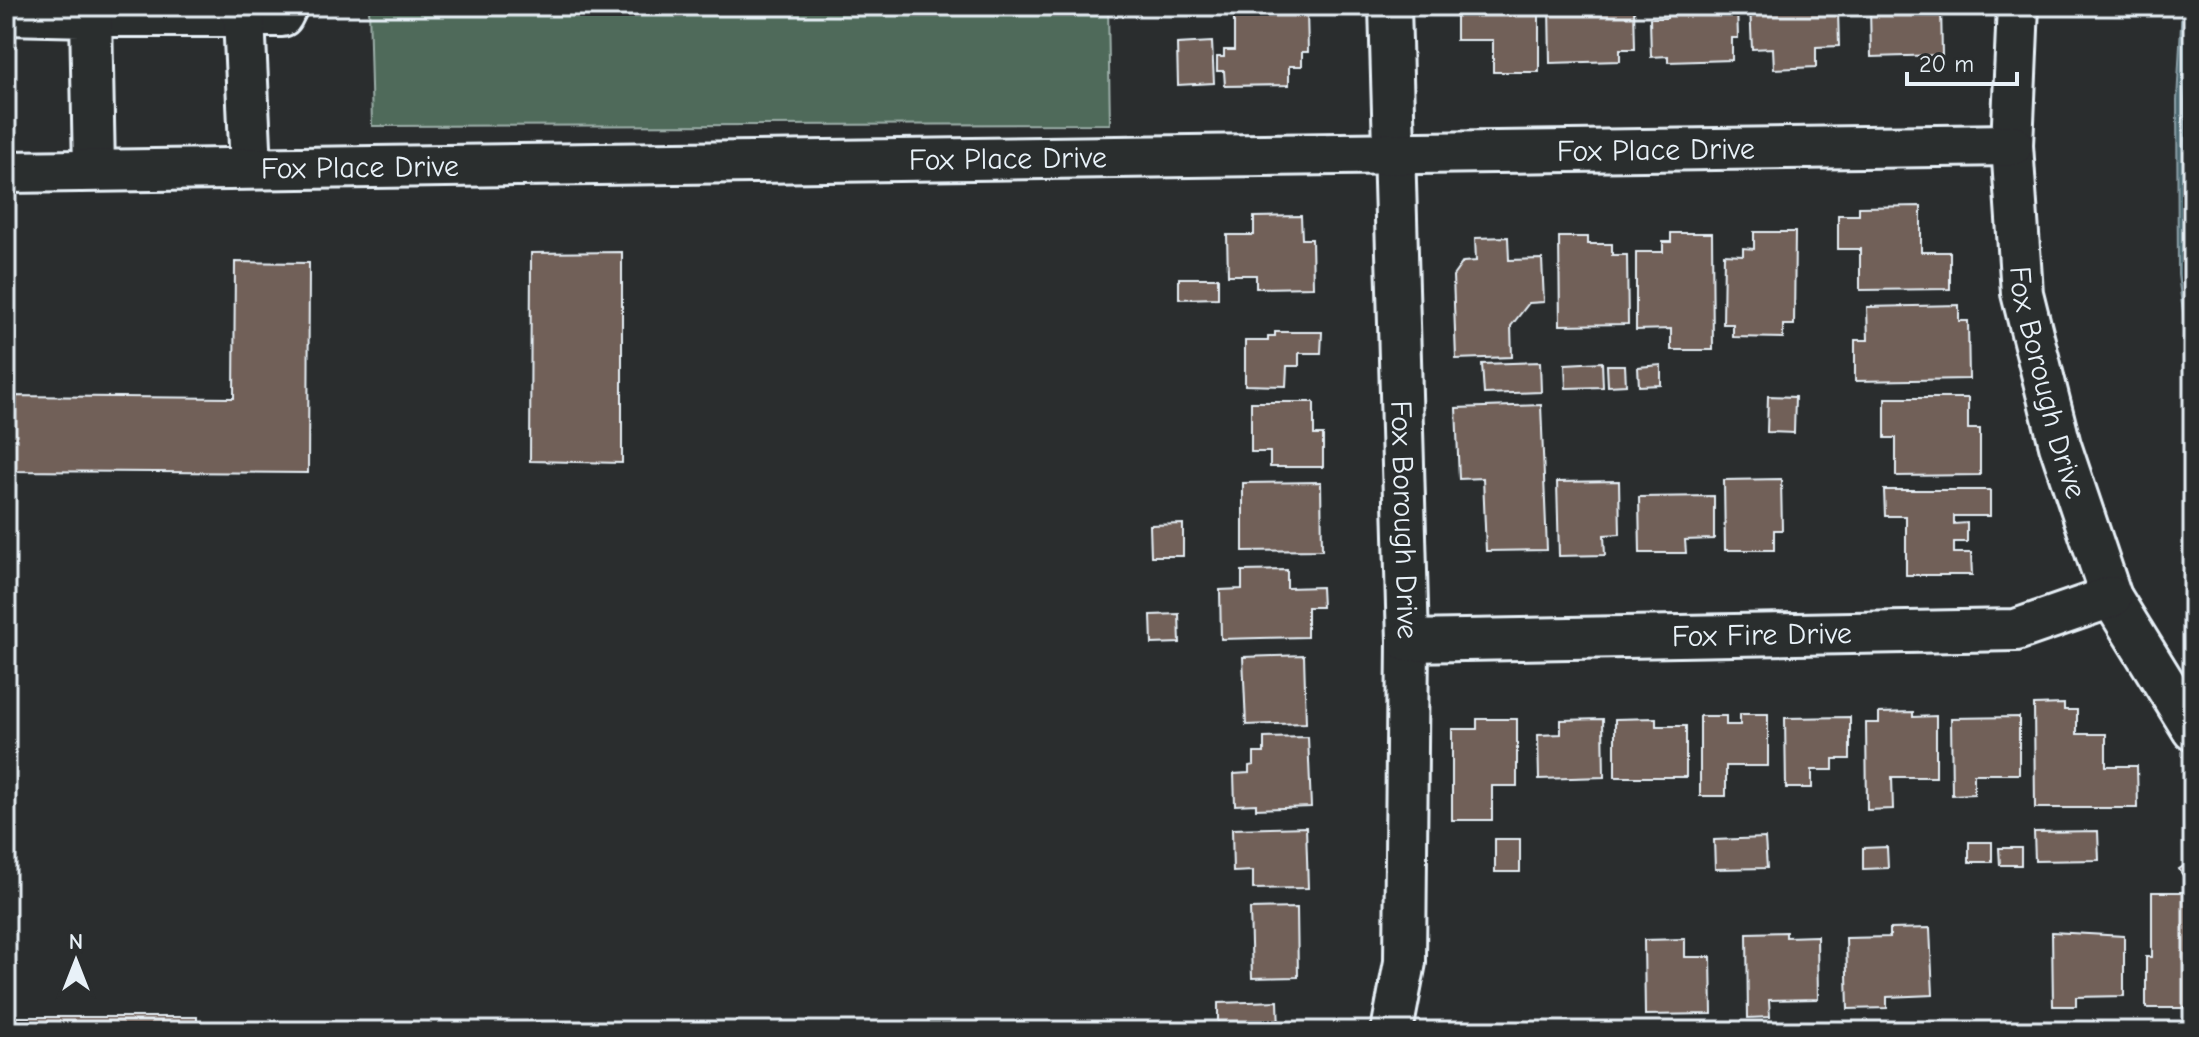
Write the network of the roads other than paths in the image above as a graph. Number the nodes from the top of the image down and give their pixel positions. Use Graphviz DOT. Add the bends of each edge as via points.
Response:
graph roads {
  1 [pos="287,6"];
  2 [pos="1390,6"];
  3 [pos="2018,6"];
  4 [pos="94,11"];
  5 [pos="241,11"];
  6 [pos="6,14"];
  7 [pos="2012,145"];
  8 [pos="1392,155"];
  9 [pos="251,168"];
  10 [pos="94,170"];
  11 [pos="6,172"];
  12 [pos="2111,597"];
  13 [pos="1408,641"];
  14 [pos="2193,730"];
  15 [pos="1392,1031"];
  1 -- 5 [label="street" via="282,16"];
  2 -- 8 [label="street, Fox Borough Drive"];
  3 -- 7 [label="street, Fox Borough Drive"];
  4 -- 5 [label="street"];
  4 -- 6 [label="street"];
  4 -- 10 [label="street"];
  5 -- 9 [label="street"];
  7 -- 8 [label="street, Fox Place Drive"];
  7 -- 12 [label="street, Fox Borough Drive" via="2022,293 2060,445"];
  8 -- 9 [label="street, Fox Place Drive"];
  8 -- 13 [label="street, Fox Borough Drive"];
  9 -- 10 [label="street, Fox Place Drive"];
  10 -- 11 [label="street, Fox Place Drive"];
  12 -- 13 [label="street, Fox Fire Drive" via="2016,630"];
  12 -- 14 [label="street, Fox Borough Drive"];
  13 -- 15 [label="street, Fox Borough Drive" via="1405,962"];
}
